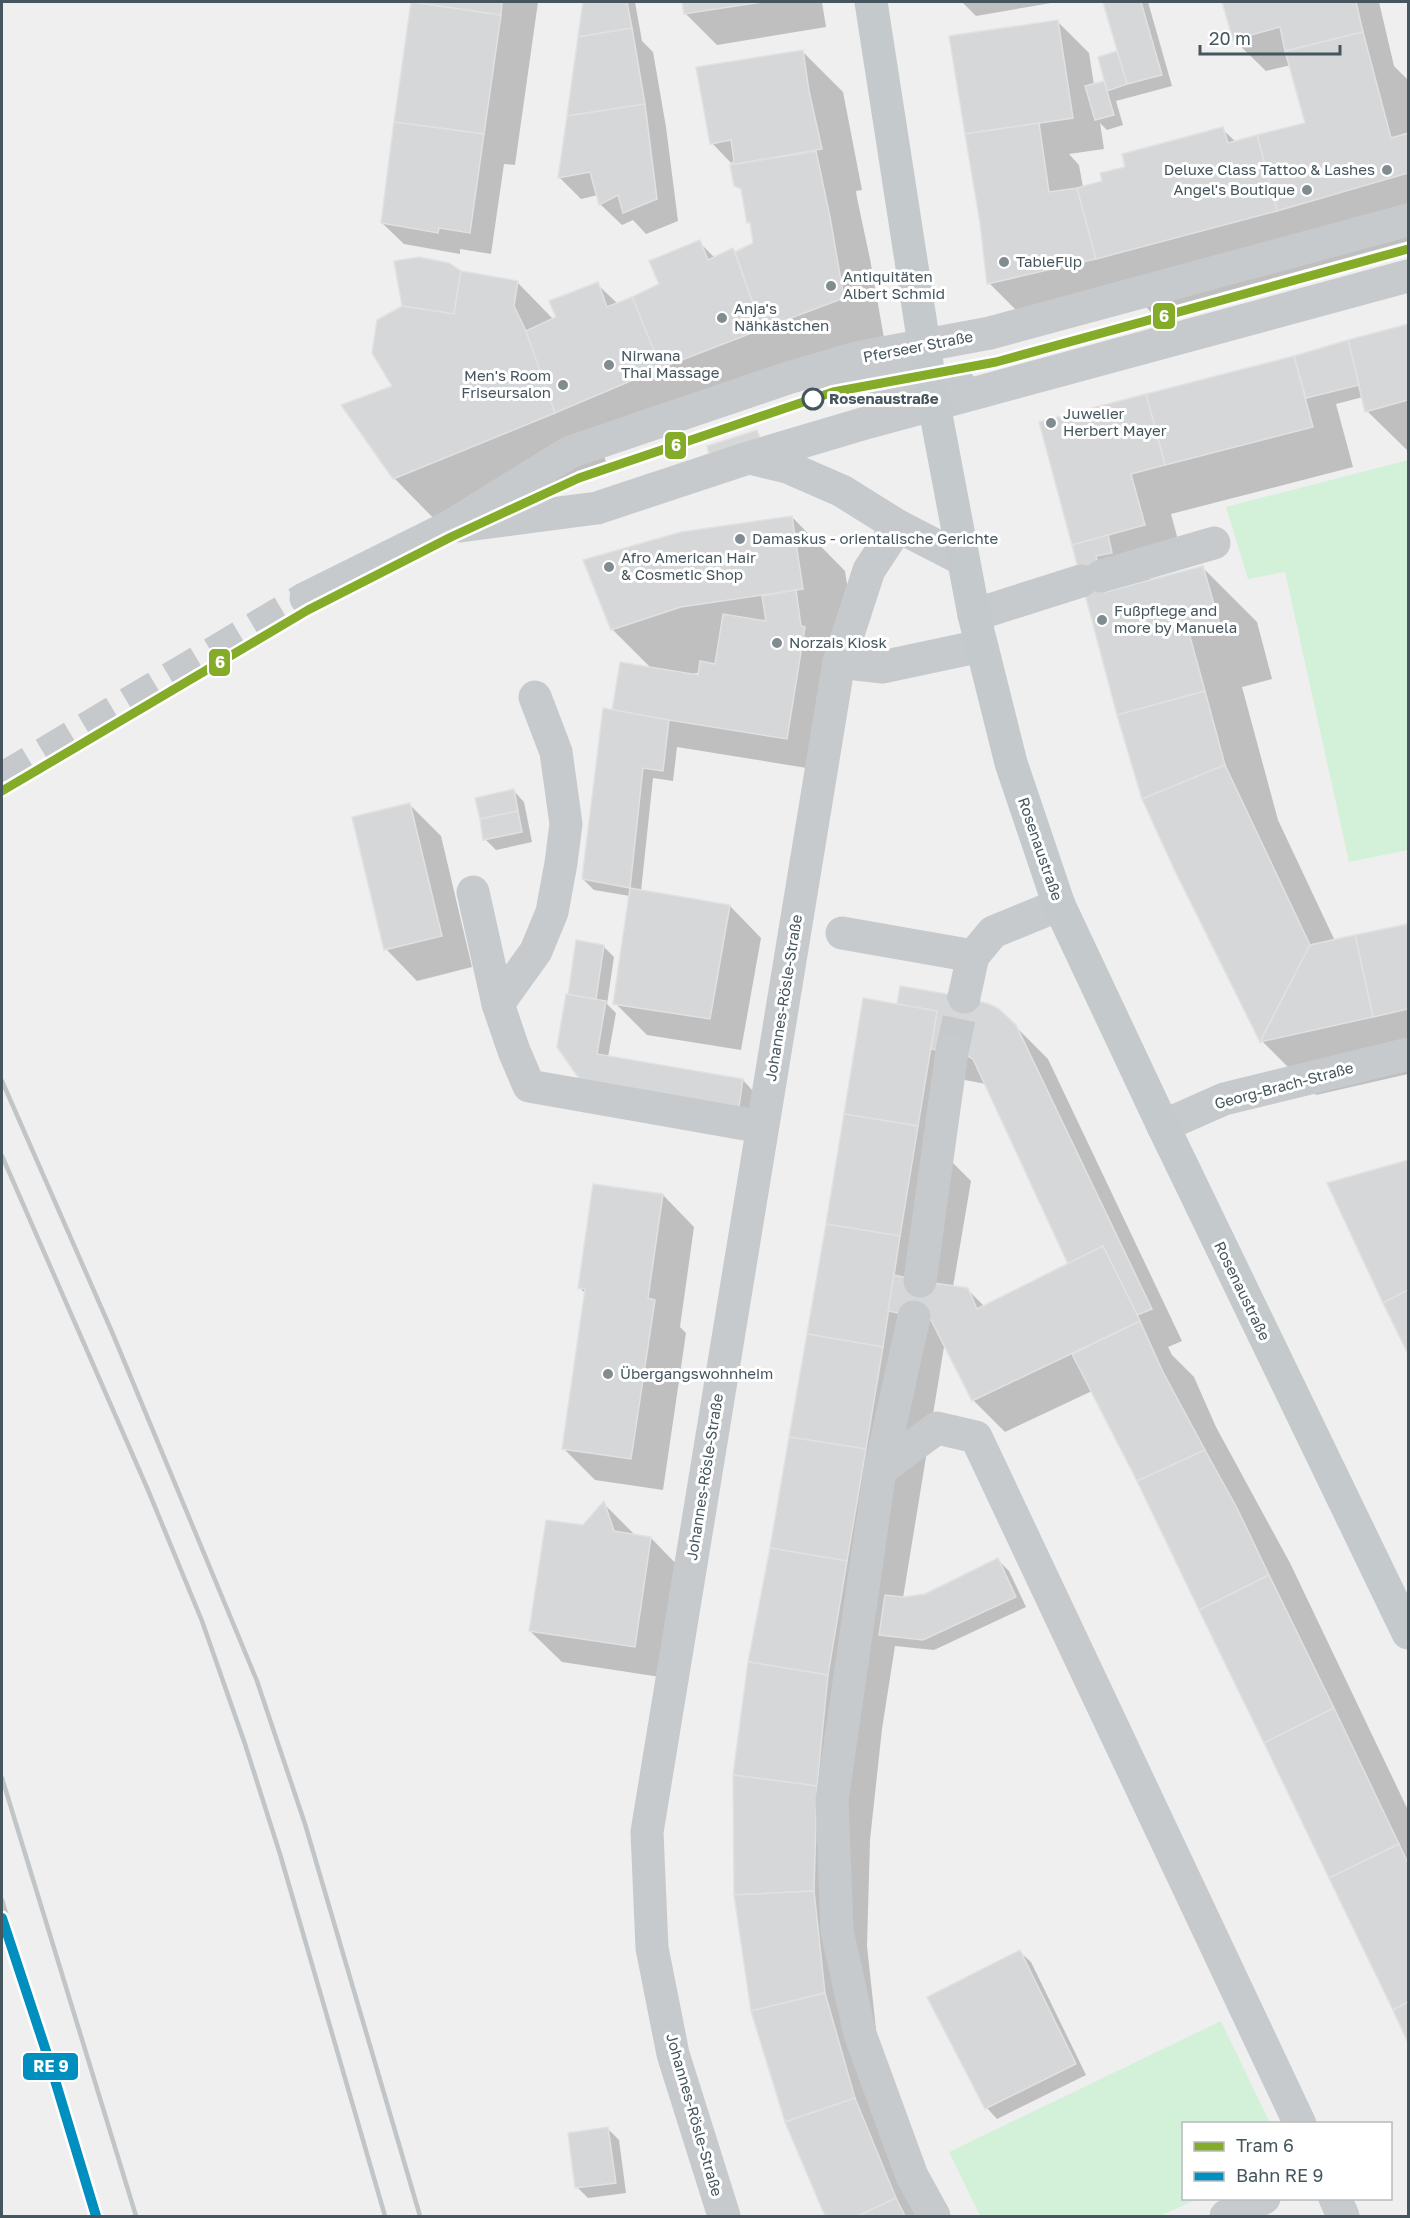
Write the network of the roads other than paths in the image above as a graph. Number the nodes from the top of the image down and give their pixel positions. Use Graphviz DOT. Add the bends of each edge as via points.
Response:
graph roads {
  1 [pos="871,2"];
  2 [pos="1408,220"];
  3 [pos="1408,276"];
  4 [pos="924,345"];
  5 [pos="932,393"];
  6 [pos="748,458"];
  7 [pos="898,526"];
  8 [pos="449,527"];
  9 [pos="1214,543"];
  10 [pos="962,559"];
  11 [pos="306,598"];
  12 [pos="978,631"];
  13 [pos="839,662"];
  14 [pos="535,697"];
  15 [pos="473,892"];
  16 [pos="1059,905"];
  17 [pos="842,933"];
  18 [pos="973,956"];
  19 [pos="964,997"];
  20 [pos="498,1004"];
  21 [pos="952,1052"];
  22 [pos="1408,1054"];
  23 [pos="1163,1126"];
  24 [pos="762,1127"];
  25 [pos="920,1281"];
  26 [pos="915,1317"];
  27 [pos="880,1470"];
  28 [pos="1408,1633"];
  29 [pos="1299,2122"];
  30 [pos="1262,2200"];
  31 [pos="1335,2200"];
  32 [pos="724,2217"];
  33 [pos="934,2217"];
  34 [pos="1226,2217"];
  35 [pos="1343,2217"];
  1 -- 4 [label="main road, Rosenaustraße"];
  2 -- 4 [label="street, Pferseer Straße" via="990,333"];
  3 -- 5 [label="street, Pferseer Straße" via="1001,387"];
  4 -- 5 [label="main road, Rosenaustraße"];
  4 -- 8 [label="street, Pferseer Straße" via="856,358 788,378 570,452"];
  5 -- 6 [label="street, Pferseer Straße"];
  5 -- 8 [label="street" via="860,376 810,388 575,469"];
  5 -- 10 [label="main road, Rosenaustraße"];
  6 -- 7 [label="street" via="787,467 833,487"];
  6 -- 8 [label="street, Pferseer Straße" via="597,508"];
  7 -- 10 [label="street"];
  7 -- 13 [label="street, Johannes-Rösle-Straße" via="869,570"];
  8 -- 11 [label="street, Pferseer Straße"];
  9 -- 12 [label="street" via="1091,578"];
  10 -- 12 [label="main road, Rosenaustraße"];
  12 -- 13 [label="street" via="882,667"];
  12 -- 16 [label="main road, Rosenaustraße" via="1011,764"];
  13 -- 24 [label="street, Johannes-Rösle-Straße"];
  14 -- 20 [label="street" via="556,752 565,834 552,912 536,951"];
  15 -- 20 [label="street"];
  16 -- 18 [label="street" via="993,932"];
  16 -- 23 [label="main road, Rosenaustraße"];
  17 -- 18 [label="street"];
  18 -- 19 [label="street"];
  20 -- 24 [label="street" via="529,1086"];
  21 -- 25 [label="street"];
  22 -- 23 [label="street, Georg-Brach-Straße" via="1224,1099"];
  23 -- 28 [label="main road, Rosenaustraße"];
  24 -- 32 [label="street, Johannes-Rösle-Straße" via="647,1832 652,1948 673,2054"];
  26 -- 27 [label="street"];
  27 -- 29 [label="street" via="937,1428 976,1437"];
  27 -- 33 [label="street" via="832,1800 837,1930 860,2034 912,2176"];
  30 -- 34 [label="street"];
  31 -- 35 [label="street"];
}
